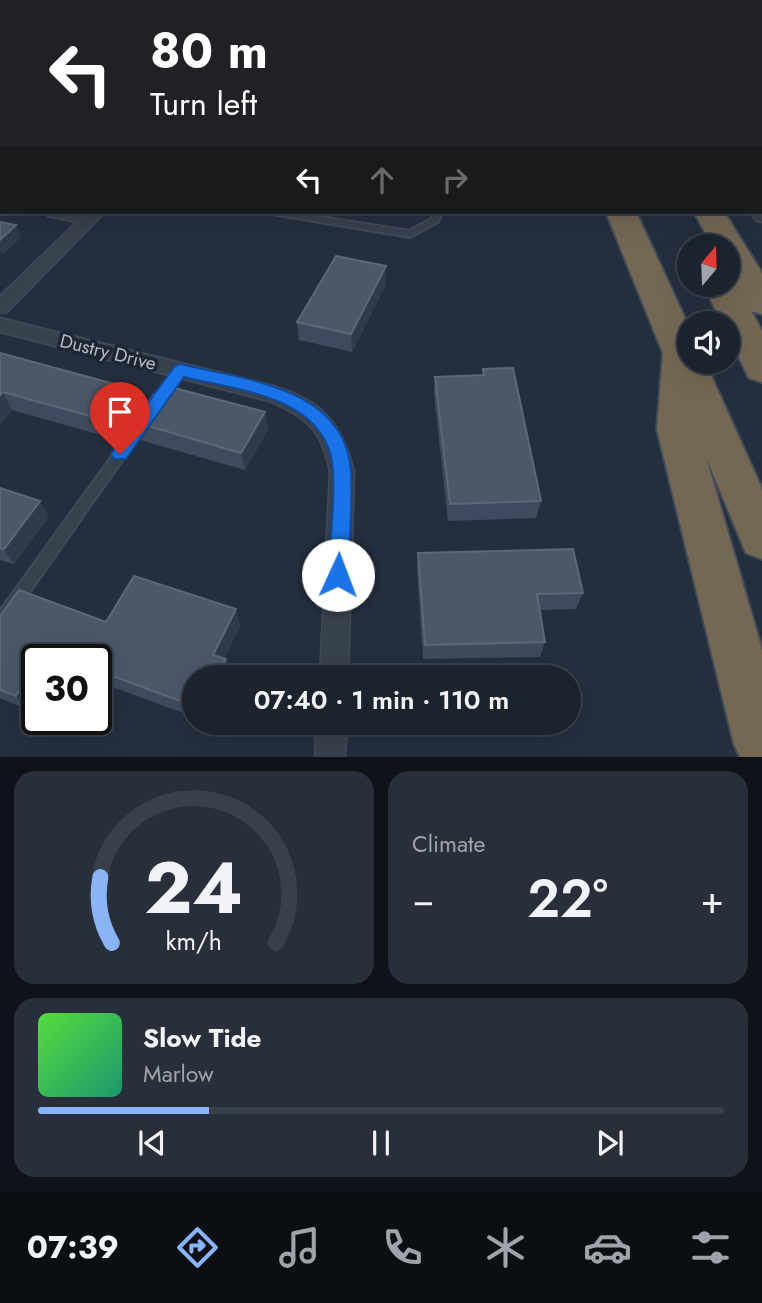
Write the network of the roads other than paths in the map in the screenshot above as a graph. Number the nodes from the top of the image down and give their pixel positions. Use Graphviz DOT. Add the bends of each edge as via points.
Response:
graph roads {
  1 [pos="74,214"];
  2 [pos="289,214"];
  3 [pos="437,214"];
  4 [pos="622,214"];
  5 [pos="685,214"];
  6 [pos="710,214"];
  7 [pos="93,216"];
  8 [pos="695,234"];
  9 [pos="727,298"];
  10 [pos="4,299"];
  11 [pos="762,302"];
  12 [pos="0,325"];
  13 [pos="677,341"];
  14 [pos="762,368"];
  15 [pos="180,370"];
  16 [pos="681,374"];
  17 [pos="691,374"];
  18 [pos="762,539"];
  19 [pos="0,622"];
  20 [pos="334,665"];
  21 [pos="331,735"];
  22 [pos="762,744"];
  23 [pos="330,757"];
  1 -- 7 [label="street"];
  2 -- 3 [label="lane" via="410,234 435,220"];
  4 -- 13 [label="highway"];
  5 -- 8 [label="highway"];
  6 -- 11 [label="highway"];
  7 -- 10 [label="street"];
  9 -- 14 [label="highway"];
  12 -- 15 [label="street, Dustry Drive"];
  15 -- 19 [label="lane"];
  15 -- 20 [label="street, Dustry Drive" via="297,402 329,429 342,472"];
  16 -- 22 [label="highway" via="677,429"];
  17 -- 18 [label="highway"];
  21 -- 23 [label="street"];
}
